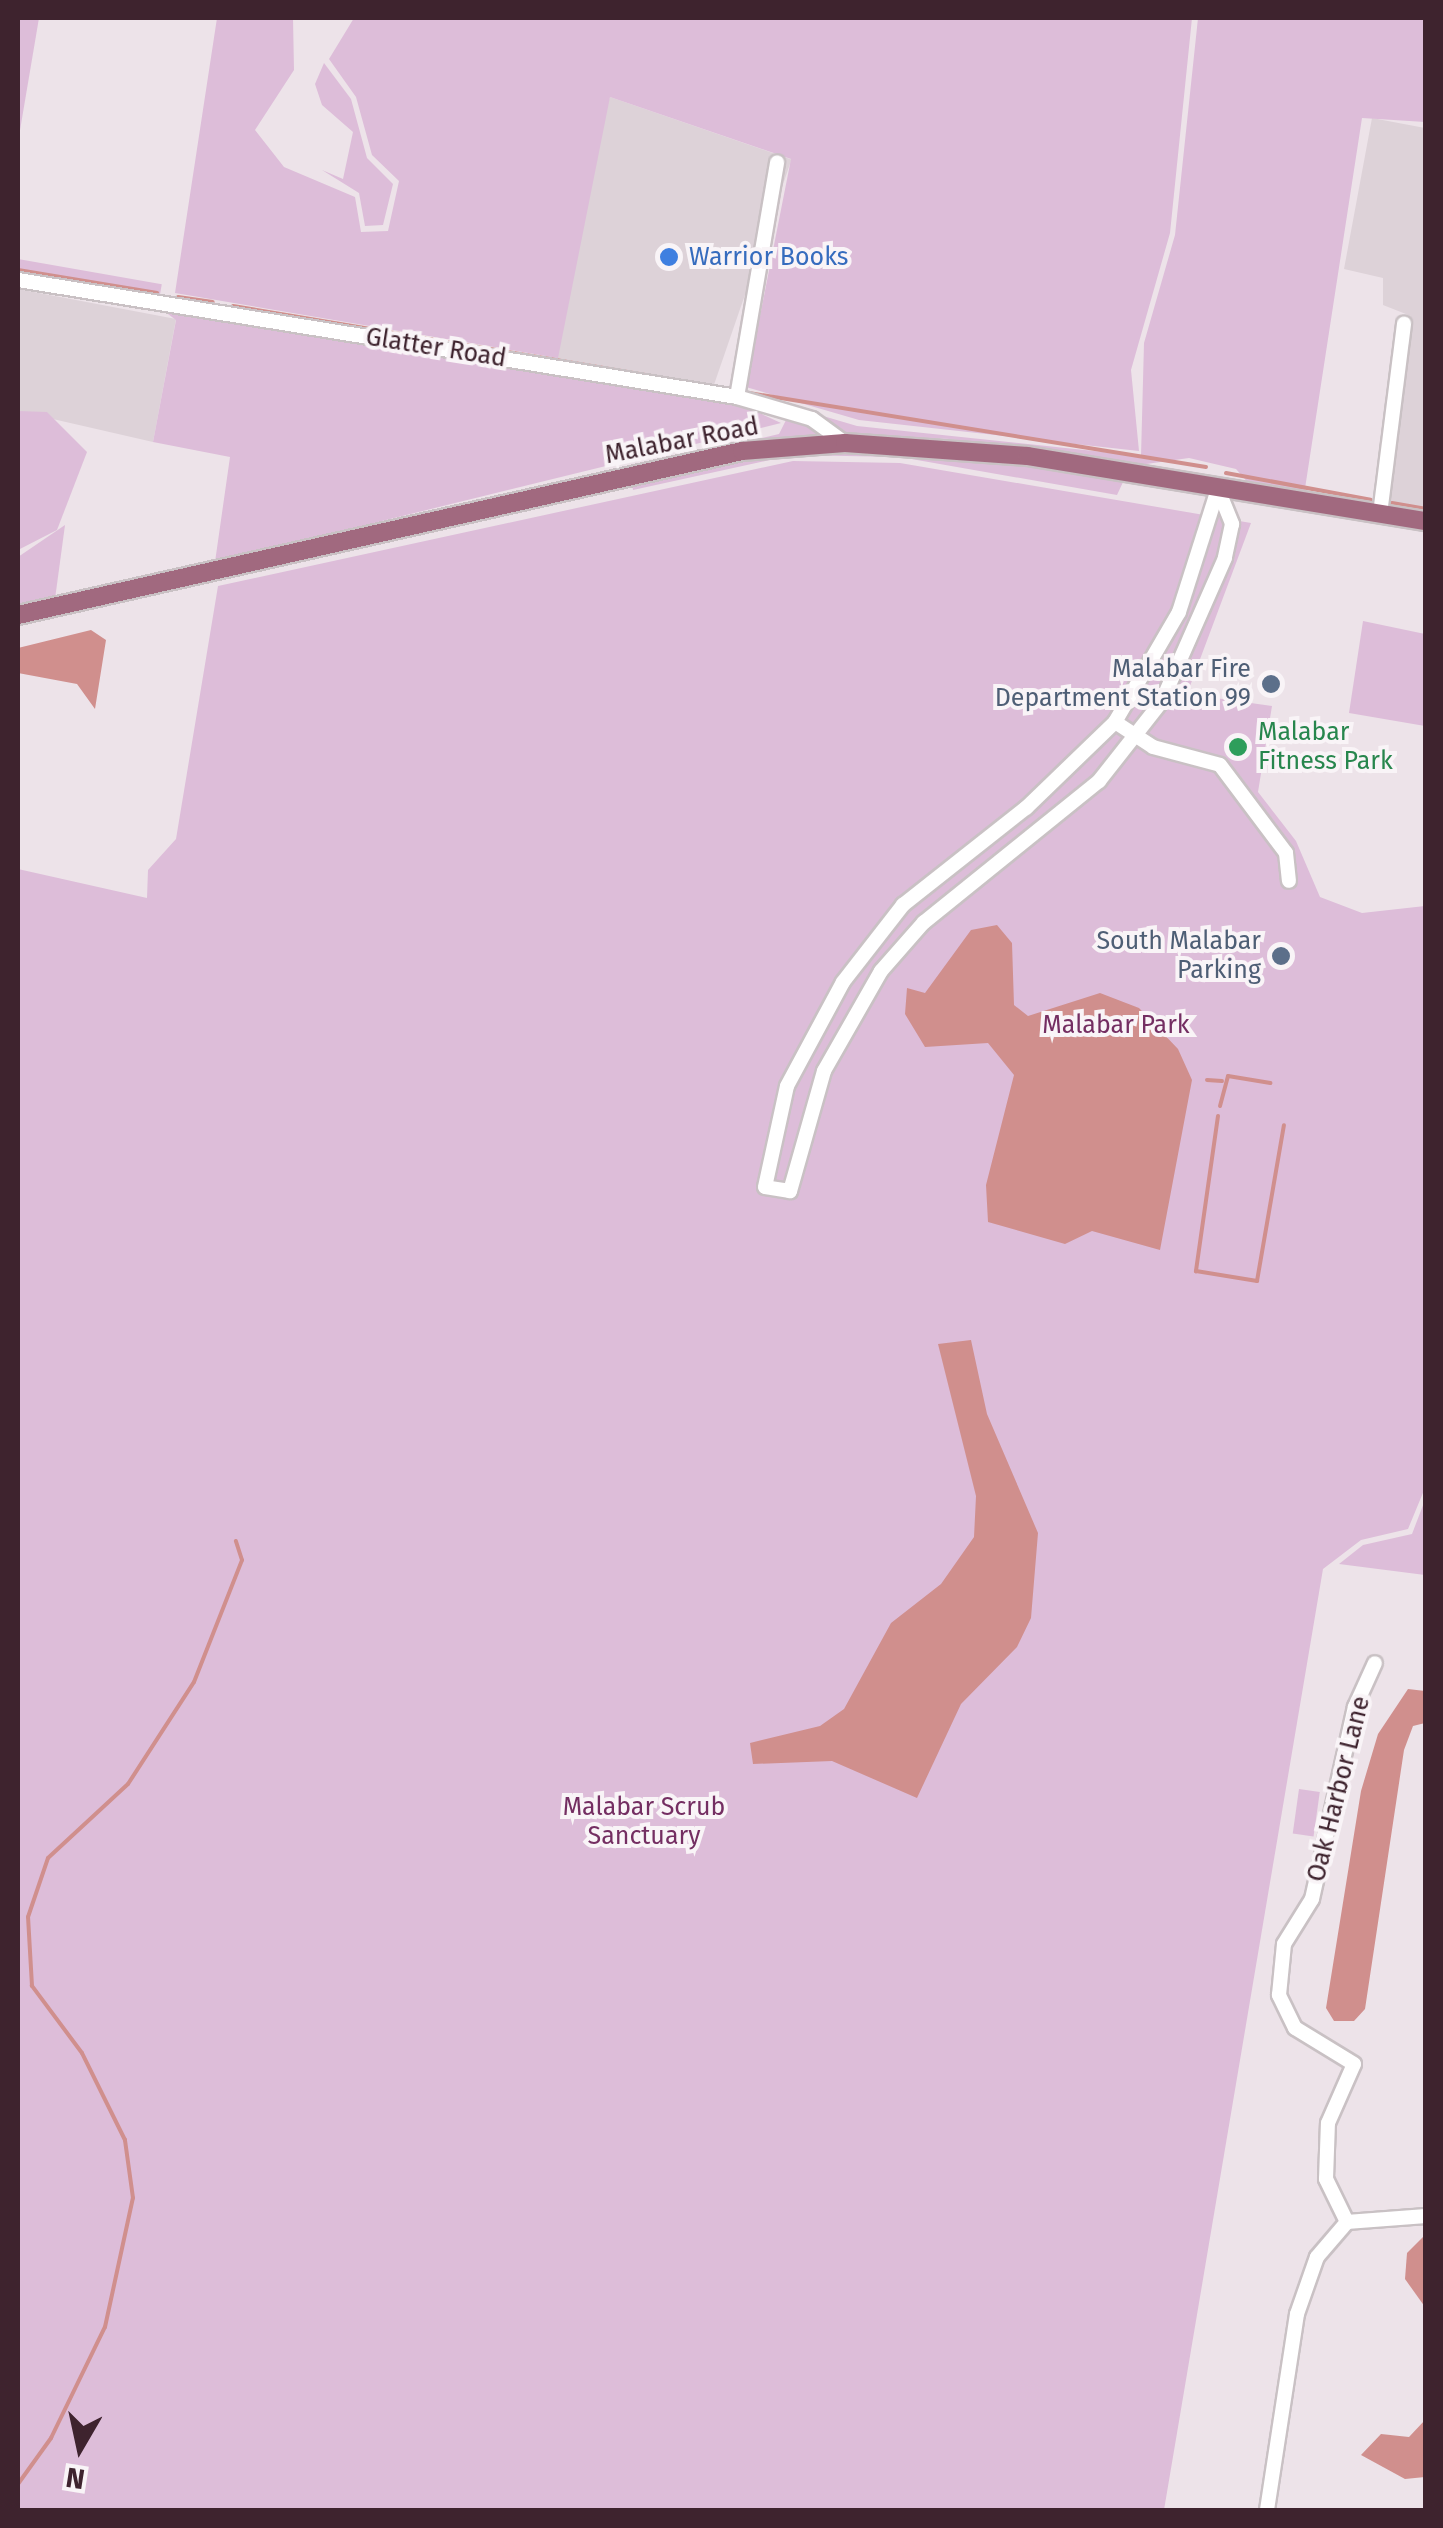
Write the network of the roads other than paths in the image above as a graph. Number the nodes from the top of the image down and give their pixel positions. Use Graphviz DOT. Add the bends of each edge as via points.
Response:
graph roads {
  1 [pos="777,162"];
  2 [pos="18,280"];
  3 [pos="1404,324"];
  4 [pos="737,397"];
  5 [pos="845,443"];
  6 [pos="1218,488"];
  7 [pos="1380,514"];
  8 [pos="1426,522"];
  9 [pos="18,615"];
  10 [pos="1115,722"];
  11 [pos="1134,736"];
  12 [pos="1006,824"];
  13 [pos="1023,845"];
  14 [pos="1289,881"];
  15 [pos="864,951"];
  16 [pos="881,971"];
  17 [pos="1375,1663"];
  18 [pos="1426,2216"];
  19 [pos="1346,2222"];
  20 [pos="1267,2510"];
  1 -- 4 [label="street"];
  2 -- 4 [label="street, Glatter Road"];
  3 -- 7 [label="street"];
  4 -- 5 [label="street, Glatter Road" via="812,419"];
  5 -- 6 [label="main road, Malabar Road" via="950,446"];
  5 -- 9 [label="main road, Malabar Road" via="742,451"];
  6 -- 7 [label="main road, Malabar Road"];
  6 -- 10 [label="street" via="1179,612"];
  6 -- 11 [label="street" via="1232,524 1216,591 1184,666"];
  7 -- 8 [label="main road, Malabar Road"];
  10 -- 11 [label="street"];
  10 -- 12 [label="street"];
  11 -- 13 [label="street" via="1098,781"];
  11 -- 14 [label="street" via="1220,765 1286,853"];
  12 -- 13 [label="street"];
  12 -- 15 [label="street" via="903,904"];
  13 -- 16 [label="street" via="924,922"];
  15 -- 16 [label="street"];
  15 -- 16 [label="street" via="798,1060 765,1187 790,1191 819,1084"];
  17 -- 19 [label="street, Oak Harbor Lane" via="1355,1707 1312,1899 1284,1944 1279,1995 1296,2028 1354,2064 1328,2123 1326,2178"];
  18 -- 19 [label="street"];
  19 -- 20 [label="street" via="1316,2257 1297,2314"];
}
